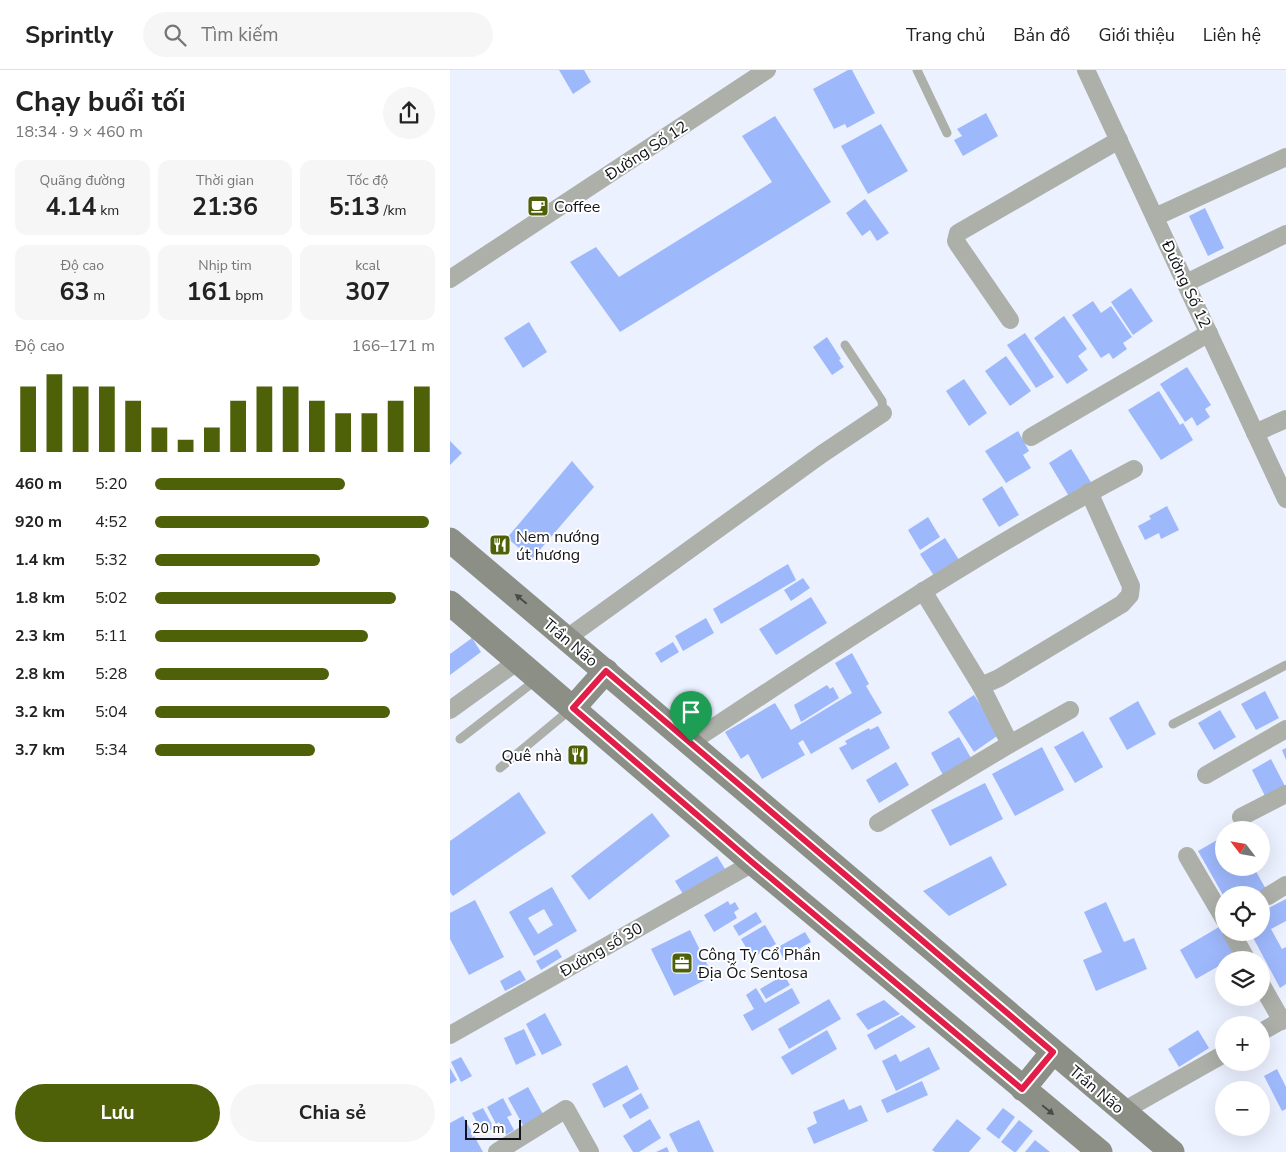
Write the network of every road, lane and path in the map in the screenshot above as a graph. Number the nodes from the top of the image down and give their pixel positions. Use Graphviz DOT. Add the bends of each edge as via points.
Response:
graph roads {
  1 [pos="766,70"];
  2 [pos="917,70"];
  3 [pos="1086,70"];
  4 [pos="947,133"];
  5 [pos="1119,140"];
  6 [pos="1286,157"];
  7 [pos="1155,217"];
  8 [pos="1286,234"];
  9 [pos="450,279"];
  10 [pos="1186,283"];
  11 [pos="1010,320"];
  12 [pos="1209,333"];
  13 [pos="845,345"];
  14 [pos="883,413"];
  15 [pos="1286,419"];
  16 [pos="1255,433"];
  17 [pos="1031,437"];
  18 [pos="1134,469"];
  19 [pos="1089,492"];
  20 [pos="1286,499"];
  21 [pos="450,540"];
  22 [pos="923,590"];
  23 [pos="450,603"];
  24 [pos="567,638"];
  25 [pos="518,661"];
  26 [pos="1286,665"];
  27 [pos="606,671"];
  28 [pos="538,678"];
  29 [pos="981,686"];
  30 [pos="573,708"];
  31 [pos="450,710"];
  32 [pos="1070,710"];
  33 [pos="1173,724"];
  34 [pos="1286,729"];
  35 [pos="460,739"];
  36 [pos="691,742"];
  37 [pos="1010,744"];
  38 [pos="500,768"];
  39 [pos="1206,775"];
  40 [pos="1286,794"];
  41 [pos="1241,817"];
  42 [pos="878,823"];
  43 [pos="1187,856"];
  44 [pos="753,863"];
  45 [pos="1286,885"];
  46 [pos="1270,895"];
  47 [pos="1215,904"];
  48 [pos="1270,998"];
  49 [pos="1284,1020"];
  50 [pos="1270,1027"];
  51 [pos="450,1035"];
  52 [pos="1053,1052"];
  53 [pos="1215,1059"];
  54 [pos="1022,1089"];
  55 [pos="1123,1111"];
  56 [pos="497,1152"];
  57 [pos="590,1152"];
  58 [pos="1100,1152"];
  59 [pos="1172,1152"];
  1 -- 9 [label="street, Đường Số 12"];
  2 -- 4 [label="lane"];
  3 -- 5 [label="street, Đường Số 12"];
  5 -- 7 [label="street, Đường Số 12"];
  5 -- 11 [label="street" via="958,233 956,241"];
  6 -- 7 [label="street"];
  7 -- 10 [label="street, Đường Số 12"];
  8 -- 10 [label="street"];
  10 -- 12 [label="street, Đường Số 12"];
  12 -- 16 [label="street, Đường Số 12"];
  12 -- 17 [label="street"];
  13 -- 14 [label="lane" via="882,401"];
  14 -- 24 [label="street"];
  15 -- 16 [label="street"];
  16 -- 20 [label="street, Đường Số 12"];
  18 -- 19 [label="street"];
  19 -- 22 [label="street"];
  19 -- 29 [label="street" via="1131,586 1130,595 1122,604"];
  24 -- 21 [label="main road, Trần Não, one-way"];
  22 -- 29 [label="street"];
  22 -- 36 [label="street"];
  23 -- 25 [label="main road"];
  24 -- 27 [label="main road, Trần Não"];
  25 -- 28 [label="main road"];
  25 -- 31 [label="street"];
  26 -- 33 [label="lane"];
  27 -- 30 [label="main road"];
  27 -- 36 [label="main road, Trần Não"];
  28 -- 30 [label="main road"];
  28 -- 35 [label="lane"];
  29 -- 37 [label="street"];
  30 -- 38 [label="lane"];
  30 -- 44 [label="main road"];
  32 -- 37 [label="street"];
  34 -- 39 [label="street"];
  36 -- 52 [label="main road, Trần Não"];
  37 -- 42 [label="street"];
  40 -- 41 [label="street"];
  43 -- 47 [label="street"];
  44 -- 51 [label="street, Đường số 30"];
  44 -- 54 [label="main road"];
  45 -- 46 [label="street"];
  48 -- 49 [label="street"];
  49 -- 50 [label="street"];
  52 -- 54 [label="main road"];
  52 -- 55 [label="main road, Trần Não"];
  53 -- 55 [label="street"];
  54 -- 58 [label="main road, one-way"];
  55 -- 59 [label="main road, Trần Não"];
  56 -- 57 [label="street" via="566,1109"];
}
